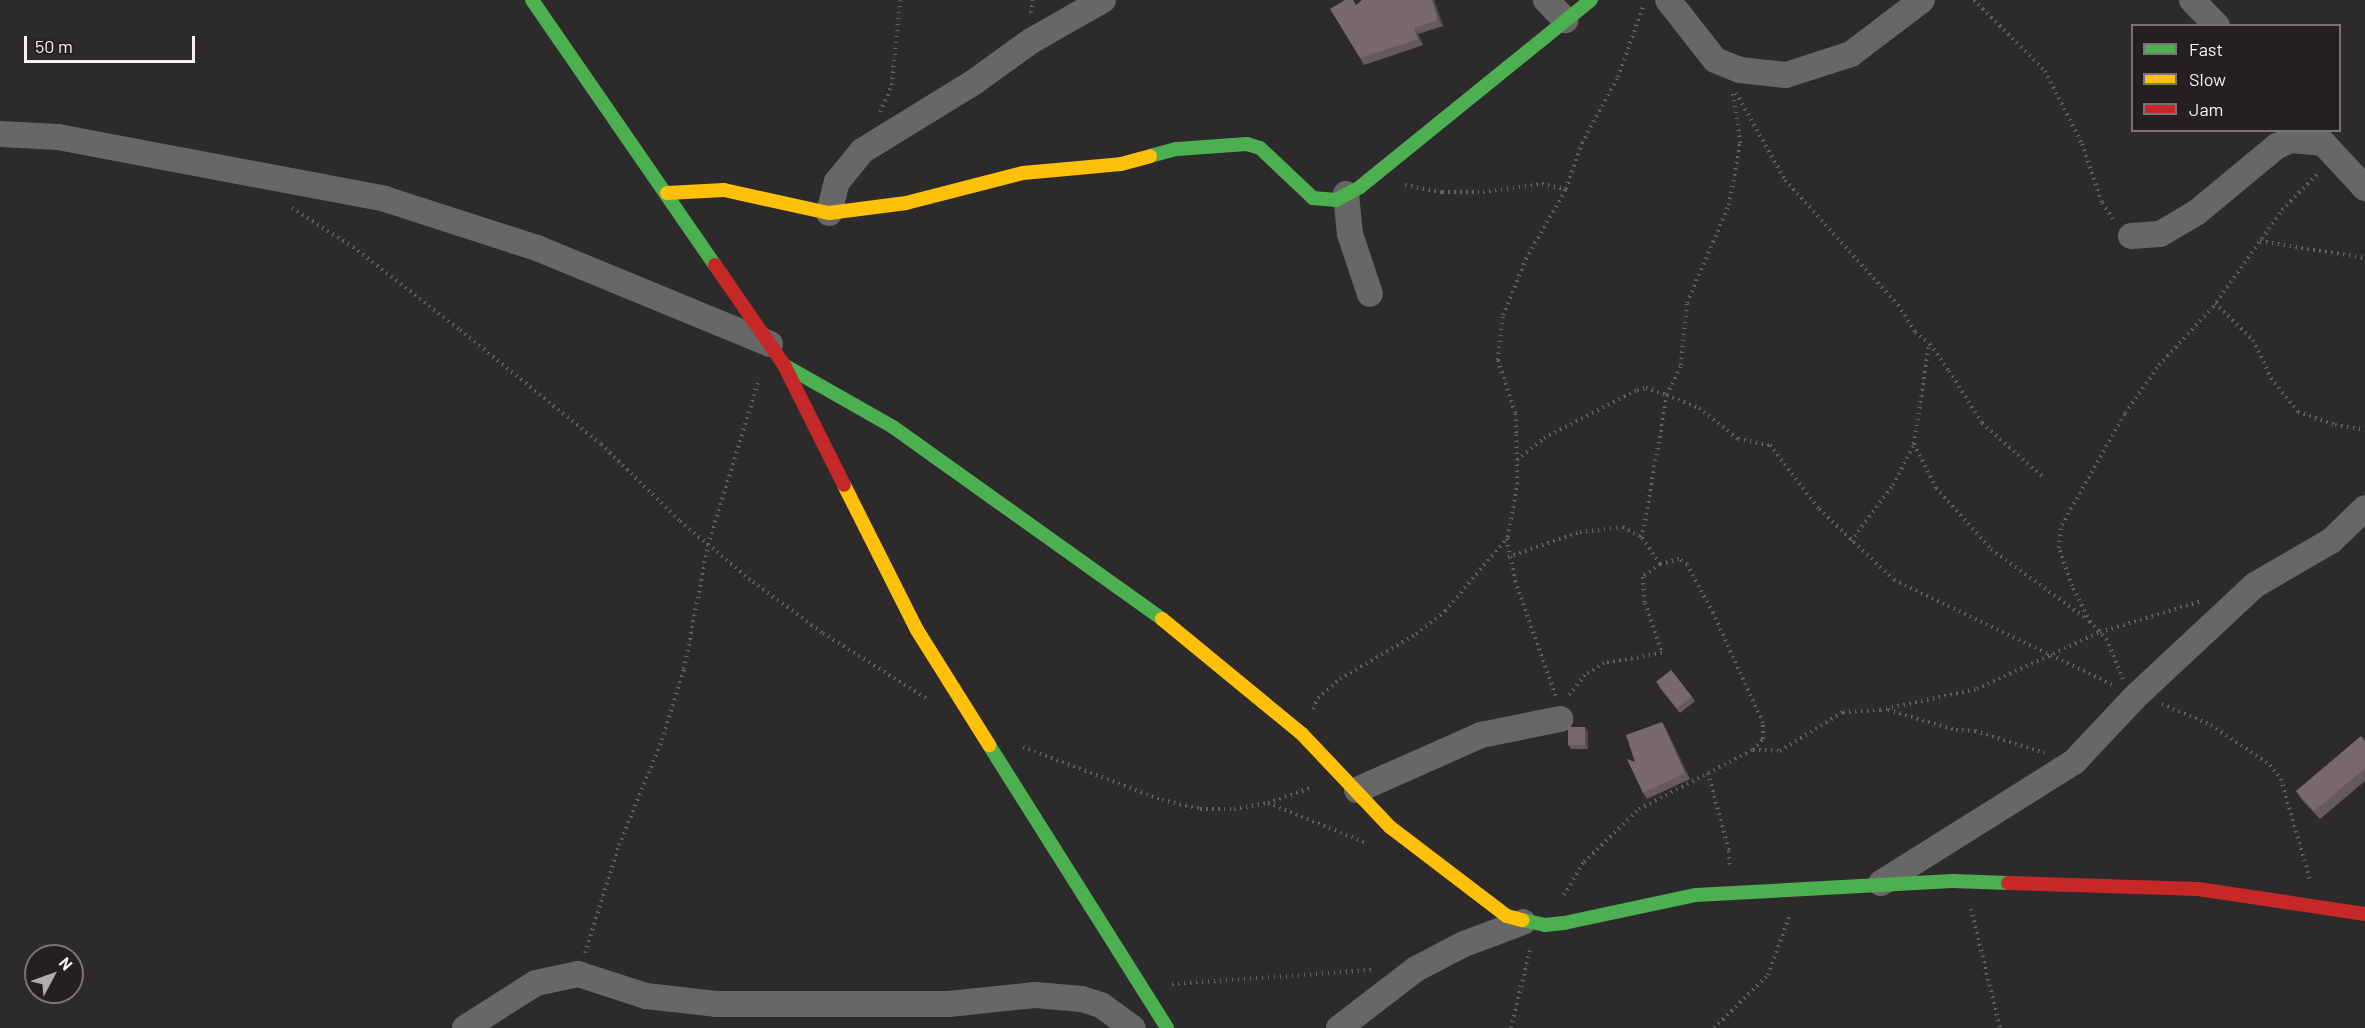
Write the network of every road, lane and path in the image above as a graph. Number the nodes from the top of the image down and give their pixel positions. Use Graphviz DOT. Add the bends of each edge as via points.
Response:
graph roads {
  1 [pos="532,0"];
  2 [pos="900,0"];
  3 [pos="1103,0"];
  4 [pos="1546,0"];
  5 [pos="1591,0"];
  6 [pos="1645,0"];
  7 [pos="1668,0"];
  8 [pos="1922,0"];
  9 [pos="1974,0"];
  10 [pos="2192,0"];
  11 [pos="1565,20"];
  12 [pos="2215,24"];
  13 [pos="0,134"];
  14 [pos="2323,143"];
  15 [pos="862,151"];
  16 [pos="2365,188"];
  17 [pos="1566,189"];
  18 [pos="1353,191"];
  19 [pos="667,193"];
  20 [pos="288,205"];
  21 [pos="829,213"];
  22 [pos="2131,236"];
  23 [pos="2260,241"];
  24 [pos="2365,258"];
  25 [pos="1370,294"];
  26 [pos="2215,303"];
  27 [pos="770,344"];
  28 [pos="1930,344"];
  29 [pos="784,365"];
  30 [pos="1667,395"];
  31 [pos="2365,430"];
  32 [pos="1914,444"];
  33 [pos="1516,461"];
  34 [pos="2044,478"];
  35 [pos="2365,508"];
  36 [pos="1509,532"];
  37 [pos="1642,538"];
  38 [pos="1851,541"];
  39 [pos="708,544"];
  40 [pos="1508,557"];
  41 [pos="1660,564"];
  42 [pos="2212,598"];
  43 [pos="2090,622"];
  44 [pos="2100,632"];
  45 [pos="2049,655"];
  46 [pos="2134,694"];
  47 [pos="933,702"];
  48 [pos="1880,710"];
  49 [pos="1561,713"];
  50 [pos="980,729"];
  51 [pos="1302,734"];
  52 [pos="1753,750"];
  53 [pos="2074,762"];
  54 [pos="1708,773"];
  55 [pos="1355,788"];
  56 [pos="1268,803"];
  57 [pos="1373,845"];
  58 [pos="1965,881"];
  59 [pos="1881,883"];
  60 [pos="1801,889"];
  61 [pos="1730,893"];
  62 [pos="2324,908"];
  63 [pos="2365,915"];
  64 [pos="1540,923"];
  65 [pos="1416,969"];
  66 [pos="578,974"];
  67 [pos="1144,987"];
  68 [pos="465,1028"];
  69 [pos="1133,1028"];
  70 [pos="1167,1028"];
  71 [pos="1339,1028"];
  72 [pos="1511,1028"];
  73 [pos="1714,1028"];
  74 [pos="2000,1028"];
  1 -- 19 [label="street"];
  2 -- 15 [label="path" via="892,85"];
  3 -- 15 [label="street" via="1030,41 974,82"];
  4 -- 11 [label="street"];
  5 -- 11 [label="street"];
  6 -- 17 [label="path" via="1618,77 1582,143"];
  7 -- 8 [label="street" via="1715,60 1740,70 1786,75 1851,54"];
  9 -- 22 [label="path" via="2045,71 2082,144 2102,203"];
  10 -- 12 [label="street"];
  11 -- 18 [label="street"];
  13 -- 27 [label="street" via="58,137 385,200 537,248"];
  14 -- 16 [label="street"];
  14 -- 22 [label="street" via="2291,140 2277,146 2196,213 2160,234"];
  14 -- 23 [label="path"];
  15 -- 21 [label="street" via="837,182"];
  17 -- 18 [label="path" via="1542,184 1442,192 1395,183"];
  17 -- 33 [label="path" via="1526,259 1498,337 1498,360 1515,412"];
  18 -- 21 [label="street" via="1324,202 1313,198 1260,148 1247,144 1218,145 1177,149 1122,164 1023,174 906,203"];
  18 -- 25 [label="street" via="1350,234"];
  19 -- 21 [label="street" via="724,190 790,201"];
  19 -- 27 [label="street"];
  20 -- 39 [label="path" via="353,247 460,330 601,444"];
  23 -- 24 [label="path"];
  23 -- 26 [label="path"];
  26 -- 31 [label="path" via="2247,333 2271,378 2298,412"];
  26 -- 43 [label="path" via="2159,365 2125,413 2062,525 2058,536 2063,562"];
  27 -- 29 [label="street"];
  27 -- 39 [label="path"];
  28 -- 30 [label="path" via="1785,180 1733,87 1740,143 1729,205 1687,303 1681,365"];
  28 -- 32 [label="path"];
  28 -- 34 [label="path" via="1982,423"];
  29 -- 50 [label="street" via="917,630"];
  29 -- 51 [label="street" via="893,427 964,474 1182,634"];
  30 -- 33 [label="path" via="1646,388 1637,390 1544,438"];
  30 -- 37 [label="path"];
  30 -- 38 [label="path" via="1699,408 1738,440 1770,445 1802,490"];
  32 -- 38 [label="path" via="1893,485"];
  32 -- 43 [label="path" via="1936,488 1991,549"];
  33 -- 36 [label="path"];
  35 -- 46 [label="street" via="2331,541 2255,585"];
  36 -- 40 [label="path"];
  36 -- 51 [label="path" via="1490,560 1440,615 1416,634 1360,664 1318,698"];
  37 -- 40 [label="path" via="1623,527 1598,529"];
  37 -- 41 [label="path"];
  38 -- 45 [label="path" via="1874,565 1916,594"];
  39 -- 47 [label="path" via="823,633"];
  39 -- 66 [label="path" via="681,679 662,740 619,845"];
  40 -- 49 [label="path"];
  41 -- 49 [label="path" via="1643,577 1645,603 1662,653 1594,668 1577,683"];
  41 -- 52 [label="path" via="1671,558 1687,564 1713,613 1763,723 1762,739"];
  42 -- 44 [label="path"];
  43 -- 44 [label="path"];
  44 -- 45 [label="path"];
  44 -- 46 [label="path"];
  45 -- 46 [label="path"];
  45 -- 48 [label="path" via="1977,689"];
  46 -- 53 [label="street"];
  46 -- 62 [label="path" via="2211,725 2265,758 2281,779 2307,874"];
  48 -- 52 [label="path" via="1843,712 1780,751"];
  48 -- 53 [label="path" via="1896,711 1956,730 1976,731"];
  49 -- 55 [label="street" via="1481,735"];
  50 -- 56 [label="path" via="1162,800 1200,809"];
  50 -- 67 [label="street"];
  51 -- 55 [label="street"];
  52 -- 54 [label="path"];
  53 -- 59 [label="street"];
  54 -- 61 [label="path" via="1729,851"];
  54 -- 64 [label="path" via="1639,809 1611,834"];
  55 -- 56 [label="path" via="1313,787"];
  55 -- 64 [label="street" via="1390,827 1492,908"];
  56 -- 57 [label="path"];
  58 -- 59 [label="street"];
  58 -- 62 [label="street" via="2198,889"];
  58 -- 74 [label="path"];
  59 -- 60 [label="street"];
  60 -- 61 [label="street"];
  60 -- 73 [label="path" via="1768,975"];
  61 -- 64 [label="street" via="1696,895"];
  62 -- 63 [label="street"];
  64 -- 65 [label="street" via="1464,944"];
  64 -- 72 [label="path" via="1528,954"];
  65 -- 67 [label="path"];
  65 -- 71 [label="street"];
  66 -- 68 [label="street" via="536,982"];
  66 -- 69 [label="street" via="646,996 716,1004 950,1004 1035,995 1082,999 1101,1005"];
  67 -- 70 [label="street"];
}
